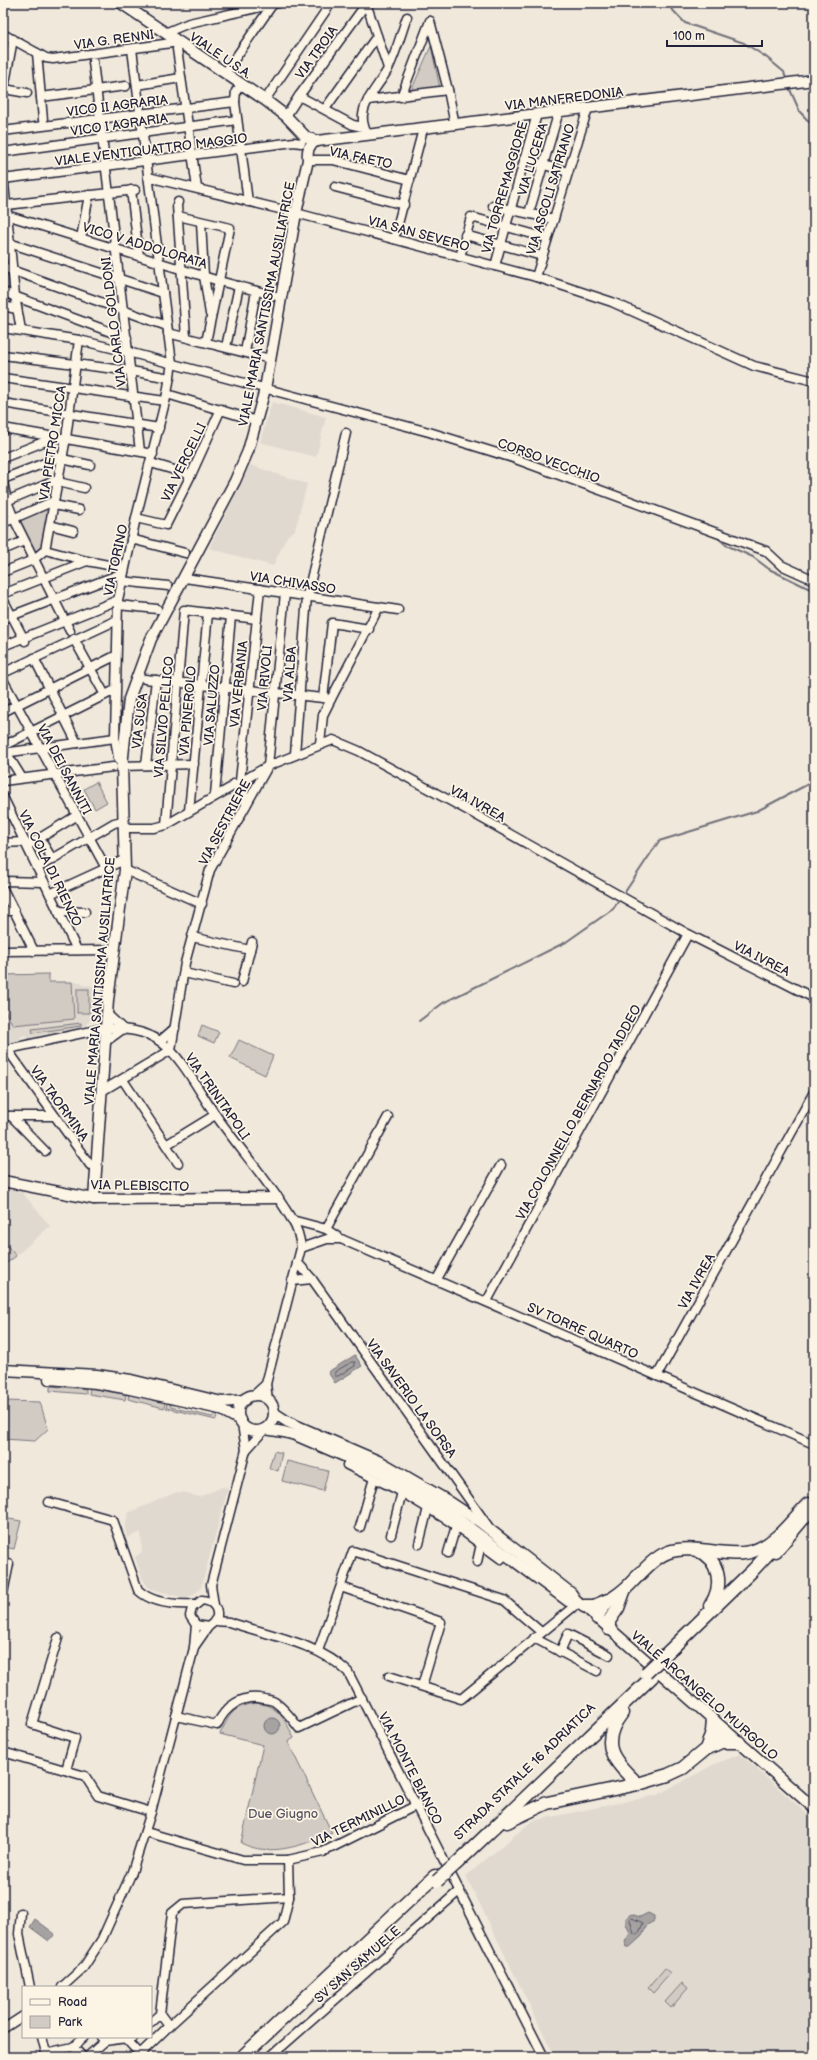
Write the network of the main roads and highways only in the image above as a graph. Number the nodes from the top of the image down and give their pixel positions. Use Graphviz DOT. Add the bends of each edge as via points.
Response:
graph roads {
  1 [pos="121,3"];
  2 [pos="810,80"];
  3 [pos="307,144"];
  4 [pos="3,1181"];
  5 [pos="278,1198"];
  6 [pos="94,1199"];
  7 [pos="3,1370"];
  8 [pos="3,1377"];
  9 [pos="249,1398"];
  10 [pos="274,1413"];
  11 [pos="241,1422"];
  12 [pos="265,1429"];
  13 [pos="812,1502"];
  14 [pos="694,1549"];
  15 [pos="769,1551"];
  16 [pos="626,1588"];
  17 [pos="581,1605"];
  18 [pos="614,1612"];
  19 [pos="597,1618"];
  20 [pos="609,1629"];
  21 [pos="669,1656"];
  22 [pos="648,1677"];
  23 [pos="713,1720"];
  24 [pos="716,1741"];
  25 [pos="739,1742"];
  26 [pos="638,1784"];
  27 [pos="814,1808"];
  28 [pos="496,1826"];
  29 [pos="456,1860"];
  30 [pos="436,1879"];
  31 [pos="242,2057"];
  32 [pos="252,2057"];
  1 -- 3 [label="main road, VIALE U.S.A." via="265,100 286,116"];
  2 -- 3 [label="main road, VIA MANFREDONIA" via="423,128 366,131"];
  3 -- 6 [label="main road, VIALE MARIA SANTISSIMA AUSILIATRICE" via="265,389 248,451 185,578 151,639 129,699 117,766 125,870 107,1014"];
  4 -- 6 [label="main road, VIA PLEBISCITO"];
  5 -- 6 [label="main road, VIA PLEBISCITO"];
  7 -- 9 [label="main road" via="97,1375 131,1380 222,1402"];
  8 -- 11 [label="main road" via="96,1383 220,1409"];
  9 -- 10 [label="main road" via="264,1397"];
  9 -- 11 [label="main road" via="239,1409"];
  10 -- 12 [label="main road" via="272,1423"];
  10 -- 17 [label="main road, VIALE ARCANGELO MURGOLO" via="288,1422 392,1468 462,1510 571,1593"];
  11 -- 12 [label="main road" via="250,1430"];
  12 -- 17 [label="main road, VIALE ARCANGELO MURGOLO" via="295,1435 388,1476 446,1510 568,1601"];
  13 -- 15 [label="highway, STRADA STATALE 16 ADRIATICA"];
  14 -- 15 [label="highway" via="742,1553"];
  14 -- 16 [label="highway" via="682,1548 663,1553"];
  14 -- 21 [label="highway" via="712,1562 718,1576 718,1591 710,1606"];
  15 -- 21 [label="highway, STRADA STATALE 16 ADRIATICA"];
  16 -- 17 [label="highway" via="600,1604"];
  16 -- 18 [label="highway"];
  16 -- 19 [label="highway" via="602,1606"];
  17 -- 19 [label="main road, VIALE ARCANGELO MURGOLO"];
  18 -- 19 [label="highway"];
  18 -- 20 [label="highway" via="609,1621"];
  19 -- 20 [label="main road, VIALE ARCANGELO MURGOLO"];
  20 -- 23 [label="main road, VIALE ARCANGELO MURGOLO"];
  21 -- 22 [label="highway, STRADA STATALE 16 ADRIATICA, bridge"];
  22 -- 26 [label="highway" via="616,1721 610,1739 613,1757"];
  22 -- 28 [label="highway, STRADA STATALE 16 ADRIATICA"];
  22 -- 29 [label="highway, STRADA STATALE 16 ADRIATICA"];
  23 -- 24 [label="highway"];
  23 -- 24 [label="main road, VIALE ARCANGELO MURGOLO"];
  24 -- 25 [label="highway"];
  24 -- 26 [label="highway" via="682,1768"];
  25 -- 27 [label="main road, VIALE ARCANGELO MURGOLO"];
  26 -- 28 [label="highway" via="547,1803"];
  28 -- 29 [label="highway, STRADA STATALE 16 ADRIATICA"];
  29 -- 30 [label="highway, STRADA STATALE 16 ADRIATICA"];
  30 -- 31 [label="highway, STRADA STATALE 16 ADRIATICA"];
  30 -- 32 [label="highway, STRADA STATALE 16 ADRIATICA"];
}
